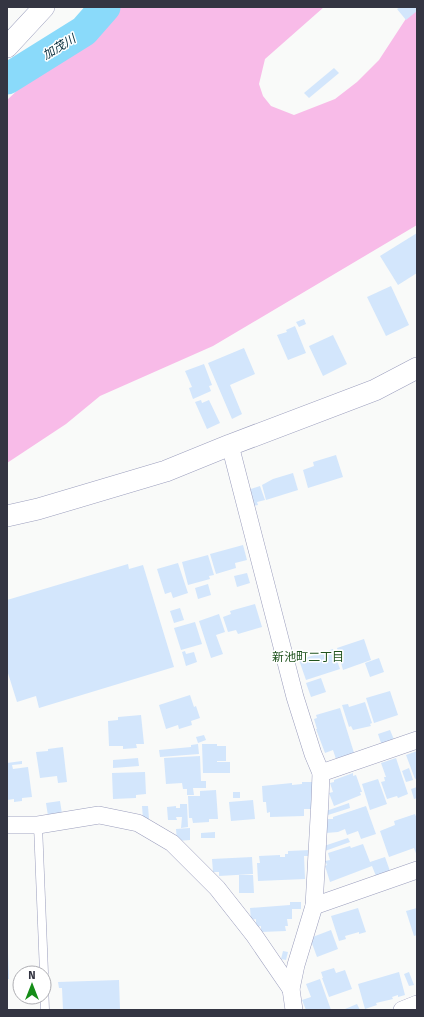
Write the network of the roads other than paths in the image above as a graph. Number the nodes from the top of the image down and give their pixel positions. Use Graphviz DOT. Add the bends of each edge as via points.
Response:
graph roads {
  1 [pos="44,7"];
  2 [pos="7,47"];
  3 [pos="417,368"];
  4 [pos="230,445"];
  5 [pos="7,516"];
  6 [pos="417,740"];
  7 [pos="321,773"];
  8 [pos="7,825"];
  9 [pos="38,825"];
  10 [pos="417,870"];
  11 [pos="314,906"];
  12 [pos="44,965"];
  13 [pos="291,989"];
  14 [pos="417,1004"];
  15 [pos="294,1010"];
  16 [pos="402,1010"];
  1 -- 2 [label="street"];
  3 -- 4 [label="street" via="375,390"];
  4 -- 5 [label="street" via="166,471"];
  4 -- 7 [label="street" via="295,697"];
  6 -- 7 [label="street"];
  7 -- 11 [label="street"];
  8 -- 9 [label="street"];
  9 -- 12 [label="lane"];
  9 -- 13 [label="street" via="99,815 138,823 172,843 217,888 254,935"];
  10 -- 11 [label="street"];
  11 -- 13 [label="street"];
  13 -- 15 [label="street"];
  14 -- 16 [label="street"];
}
